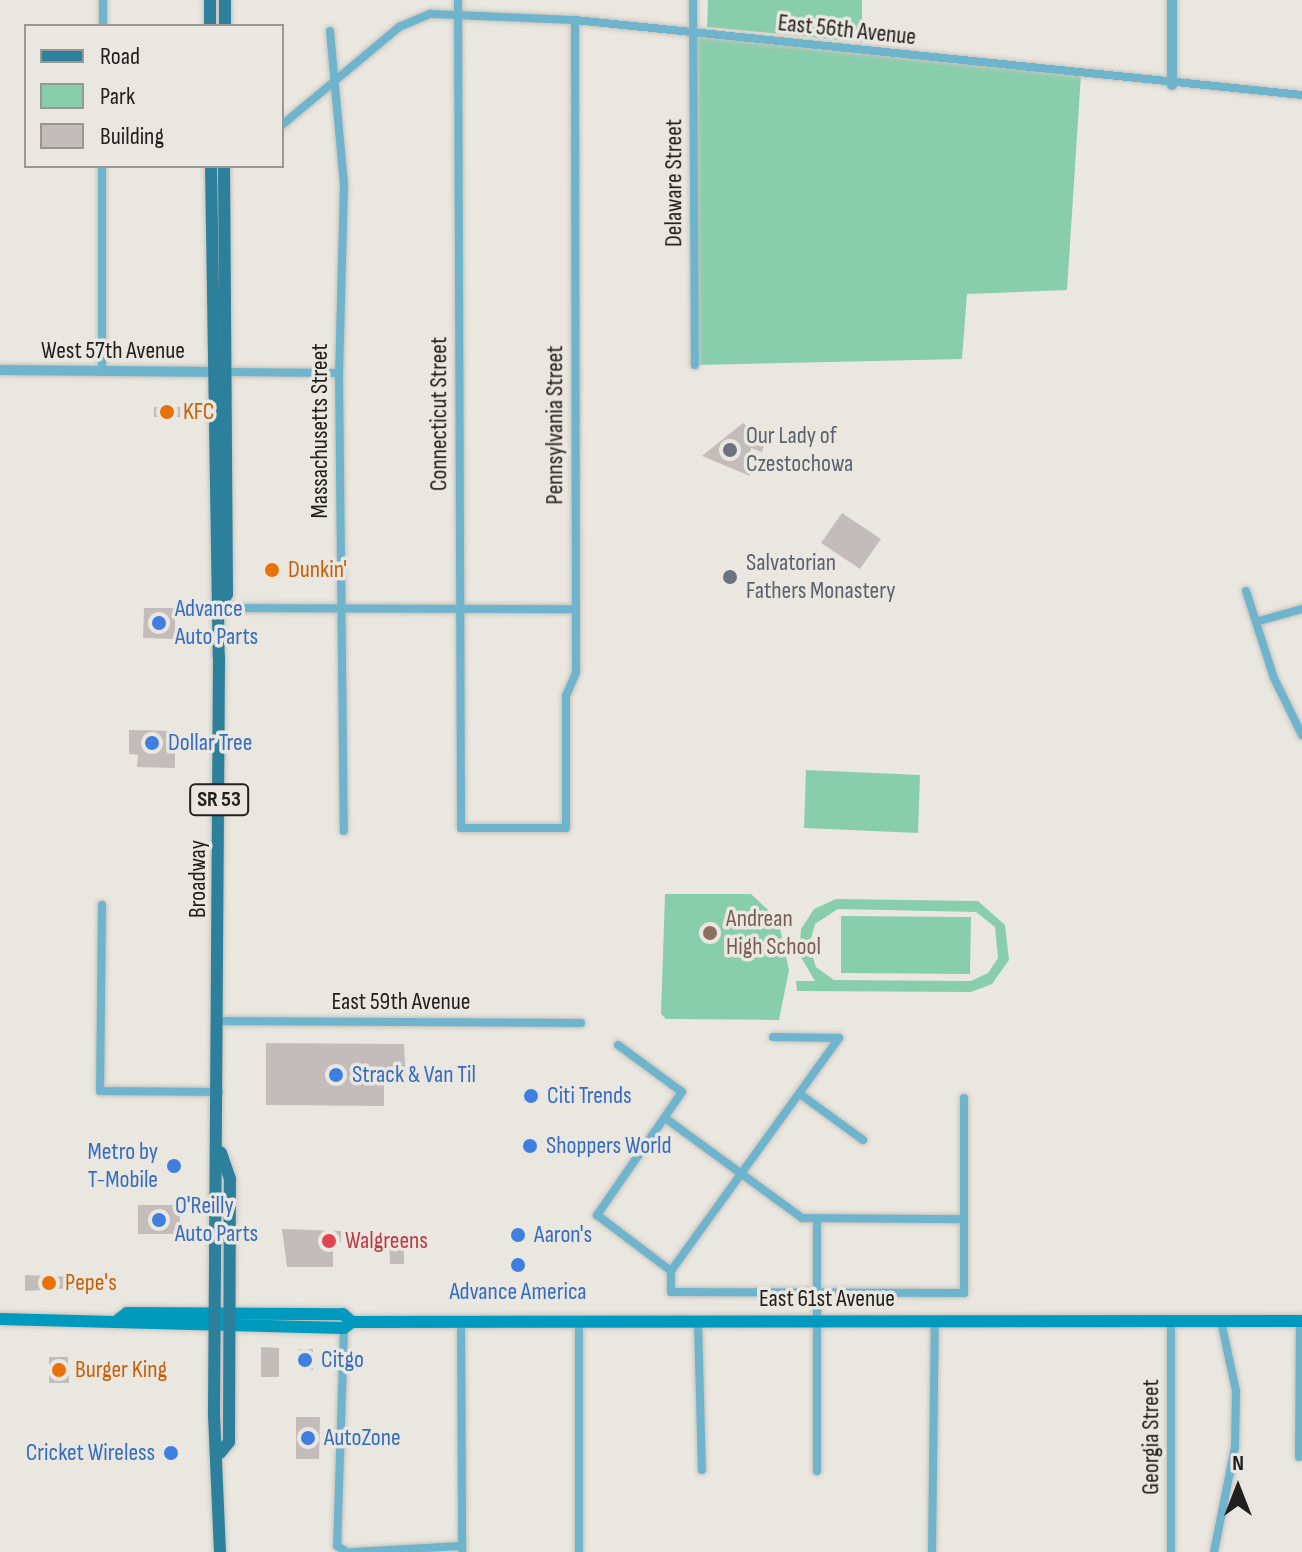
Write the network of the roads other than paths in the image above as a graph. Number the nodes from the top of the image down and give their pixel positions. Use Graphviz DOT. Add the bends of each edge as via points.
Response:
graph roads {
  1 [pos="103,0"];
  2 [pos="210,0"];
  3 [pos="225,0"];
  4 [pos="458,0"];
  5 [pos="693,0"];
  6 [pos="1172,0"];
  7 [pos="458,14"];
  8 [pos="575,20"];
  9 [pos="103,24"];
  10 [pos="210,24"];
  11 [pos="225,24"];
  12 [pos="330,31"];
  13 [pos="693,34"];
  14 [pos="1172,85"];
  15 [pos="332,87"];
  16 [pos="1302,95"];
  17 [pos="284,123"];
  18 [pos="102,168"];
  19 [pos="212,168"];
  20 [pos="224,168"];
  21 [pos="695,365"];
  22 [pos="0,370"];
  23 [pos="102,371"];
  24 [pos="211,372"];
  25 [pos="226,372"];
  26 [pos="339,373"];
  27 [pos="1246,591"];
  28 [pos="219,608"];
  29 [pos="341,609"];
  30 [pos="460,609"];
  31 [pos="575,609"];
  32 [pos="1302,609"];
  33 [pos="1259,621"];
  34 [pos="1302,735"];
  35 [pos="566,828"];
  36 [pos="344,831"];
  37 [pos="102,905"];
  38 [pos="220,1021"];
  39 [pos="581,1023"];
  40 [pos="773,1037"];
  41 [pos="618,1045"];
  42 [pos="220,1092"];
  43 [pos="800,1094"];
  44 [pos="964,1098"];
  45 [pos="665,1118"];
  46 [pos="863,1140"];
  47 [pos="220,1149"];
  48 [pos="741,1171"];
  49 [pos="963,1219"];
  50 [pos="817,1221"];
  51 [pos="671,1271"];
  52 [pos="819,1293"];
  53 [pos="0,1319"];
  54 [pos="214,1320"];
  55 [pos="229,1320"];
  56 [pos="935,1320"];
  57 [pos="698,1321"];
  58 [pos="819,1321"];
  59 [pos="1171,1321"];
  60 [pos="1221,1321"];
  61 [pos="1301,1321"];
  62 [pos="579,1322"];
  63 [pos="461,1323"];
  64 [pos="348,1325"];
  65 [pos="220,1453"];
  66 [pos="1299,1457"];
  67 [pos="702,1470"];
  68 [pos="817,1471"];
  69 [pos="462,1549"];
  70 [pos="220,1552"];
  71 [pos="350,1552"];
  72 [pos="579,1552"];
  73 [pos="932,1552"];
  74 [pos="1171,1552"];
  75 [pos="1214,1552"];
  1 -- 9 [label="street"];
  2 -- 10 [label="main road"];
  3 -- 11 [label="main road"];
  4 -- 7 [label="street, Connecticut Street"];
  5 -- 13 [label="street, Delaware Street"];
  6 -- 14 [label="street"];
  7 -- 8 [label="street, East 56th Avenue"];
  7 -- 15 [label="street, East 56th Avenue" via="430,14 399,27"];
  7 -- 30 [label="street, Connecticut Street"];
  8 -- 13 [label="street, East 56th Avenue"];
  8 -- 31 [label="street, Pennsylvania Street"];
  12 -- 15 [label="street, Massachusetts Street"];
  13 -- 14 [label="street, East 56th Avenue"];
  13 -- 21 [label="street, Delaware Street"];
  14 -- 16 [label="street, East 56th Avenue"];
  15 -- 17 [label="street, East 56th Avenue"];
  15 -- 26 [label="street, Massachusetts Street" via="344,185"];
  18 -- 23 [label="street"];
  19 -- 24 [label="main road, Broadway / SR 53"];
  20 -- 25 [label="main road, Broadway / SR 53"];
  22 -- 23 [label="street, West 57th Avenue"];
  23 -- 24 [label="street, West 57th Avenue"];
  24 -- 25 [label="street, West 57th Avenue"];
  24 -- 28 [label="main road, Broadway / SR 53" via="214,596"];
  25 -- 26 [label="street"];
  25 -- 28 [label="main road, Broadway / SR 53" via="227,594"];
  26 -- 29 [label="street, Massachusetts Street"];
  27 -- 33 [label="street"];
  28 -- 29 [label="street"];
  28 -- 38 [label="main road, Broadway / SR 53"];
  29 -- 30 [label="street"];
  29 -- 36 [label="street, Massachusetts Street"];
  30 -- 31 [label="street"];
  30 -- 35 [label="street, Connecticut Street" via="461,828"];
  31 -- 35 [label="street, Pennsylvania Street" via="576,672 566,696"];
  32 -- 33 [label="street"];
  33 -- 34 [label="street" via="1274,678"];
  37 -- 42 [label="street" via="100,1091"];
  38 -- 39 [label="street, East 59th Avenue"];
  38 -- 42 [label="main road, Broadway / SR 53"];
  40 -- 43 [label="street" via="839,1038"];
  41 -- 45 [label="street" via="682,1092"];
  42 -- 47 [label="main road, Broadway / SR 53"];
  43 -- 46 [label="street"];
  43 -- 48 [label="street"];
  44 -- 49 [label="street"];
  45 -- 48 [label="street"];
  45 -- 51 [label="street" via="597,1215"];
  47 -- 54 [label="main road, Broadway / SR 53"];
  47 -- 55 [label="main road, Broadway / SR 53" via="230,1179"];
  48 -- 50 [label="street" via="802,1218"];
  48 -- 51 [label="street"];
  49 -- 50 [label="street"];
  49 -- 52 [label="street" via="964,1293"];
  50 -- 52 [label="street"];
  51 -- 52 [label="street" via="671,1292"];
  52 -- 58 [label="street"];
  53 -- 54 [label="main road, East 61st Avenue" via="118,1320 126,1326"];
  54 -- 55 [label="main road, East 61st Avenue"];
  54 -- 65 [label="main road, Broadway / SR 53" via="214,1444"];
  55 -- 64 [label="main road, East 61st Avenue"];
  55 -- 65 [label="main road, Broadway / SR 53" via="229,1442"];
  56 -- 58 [label="main road, East 61st Avenue"];
  56 -- 59 [label="main road, East 61st Avenue"];
  56 -- 73 [label="street"];
  57 -- 58 [label="main road, East 61st Avenue"];
  57 -- 62 [label="main road, East 61st Avenue"];
  57 -- 67 [label="street"];
  58 -- 68 [label="street"];
  59 -- 60 [label="main road, East 61st Avenue"];
  59 -- 74 [label="street, Georgia Street"];
  60 -- 61 [label="main road, East 61st Avenue"];
  60 -- 75 [label="street" via="1236,1391 1235,1447"];
  61 -- 66 [label="street"];
  62 -- 63 [label="main road, East 61st Avenue"];
  62 -- 72 [label="street"];
  63 -- 64 [label="main road, East 61st Avenue"];
  63 -- 69 [label="street"];
  64 -- 71 [label="street" via="337,1546"];
  65 -- 70 [label="main road, Broadway / SR 53"];
  69 -- 71 [label="street"];
}
